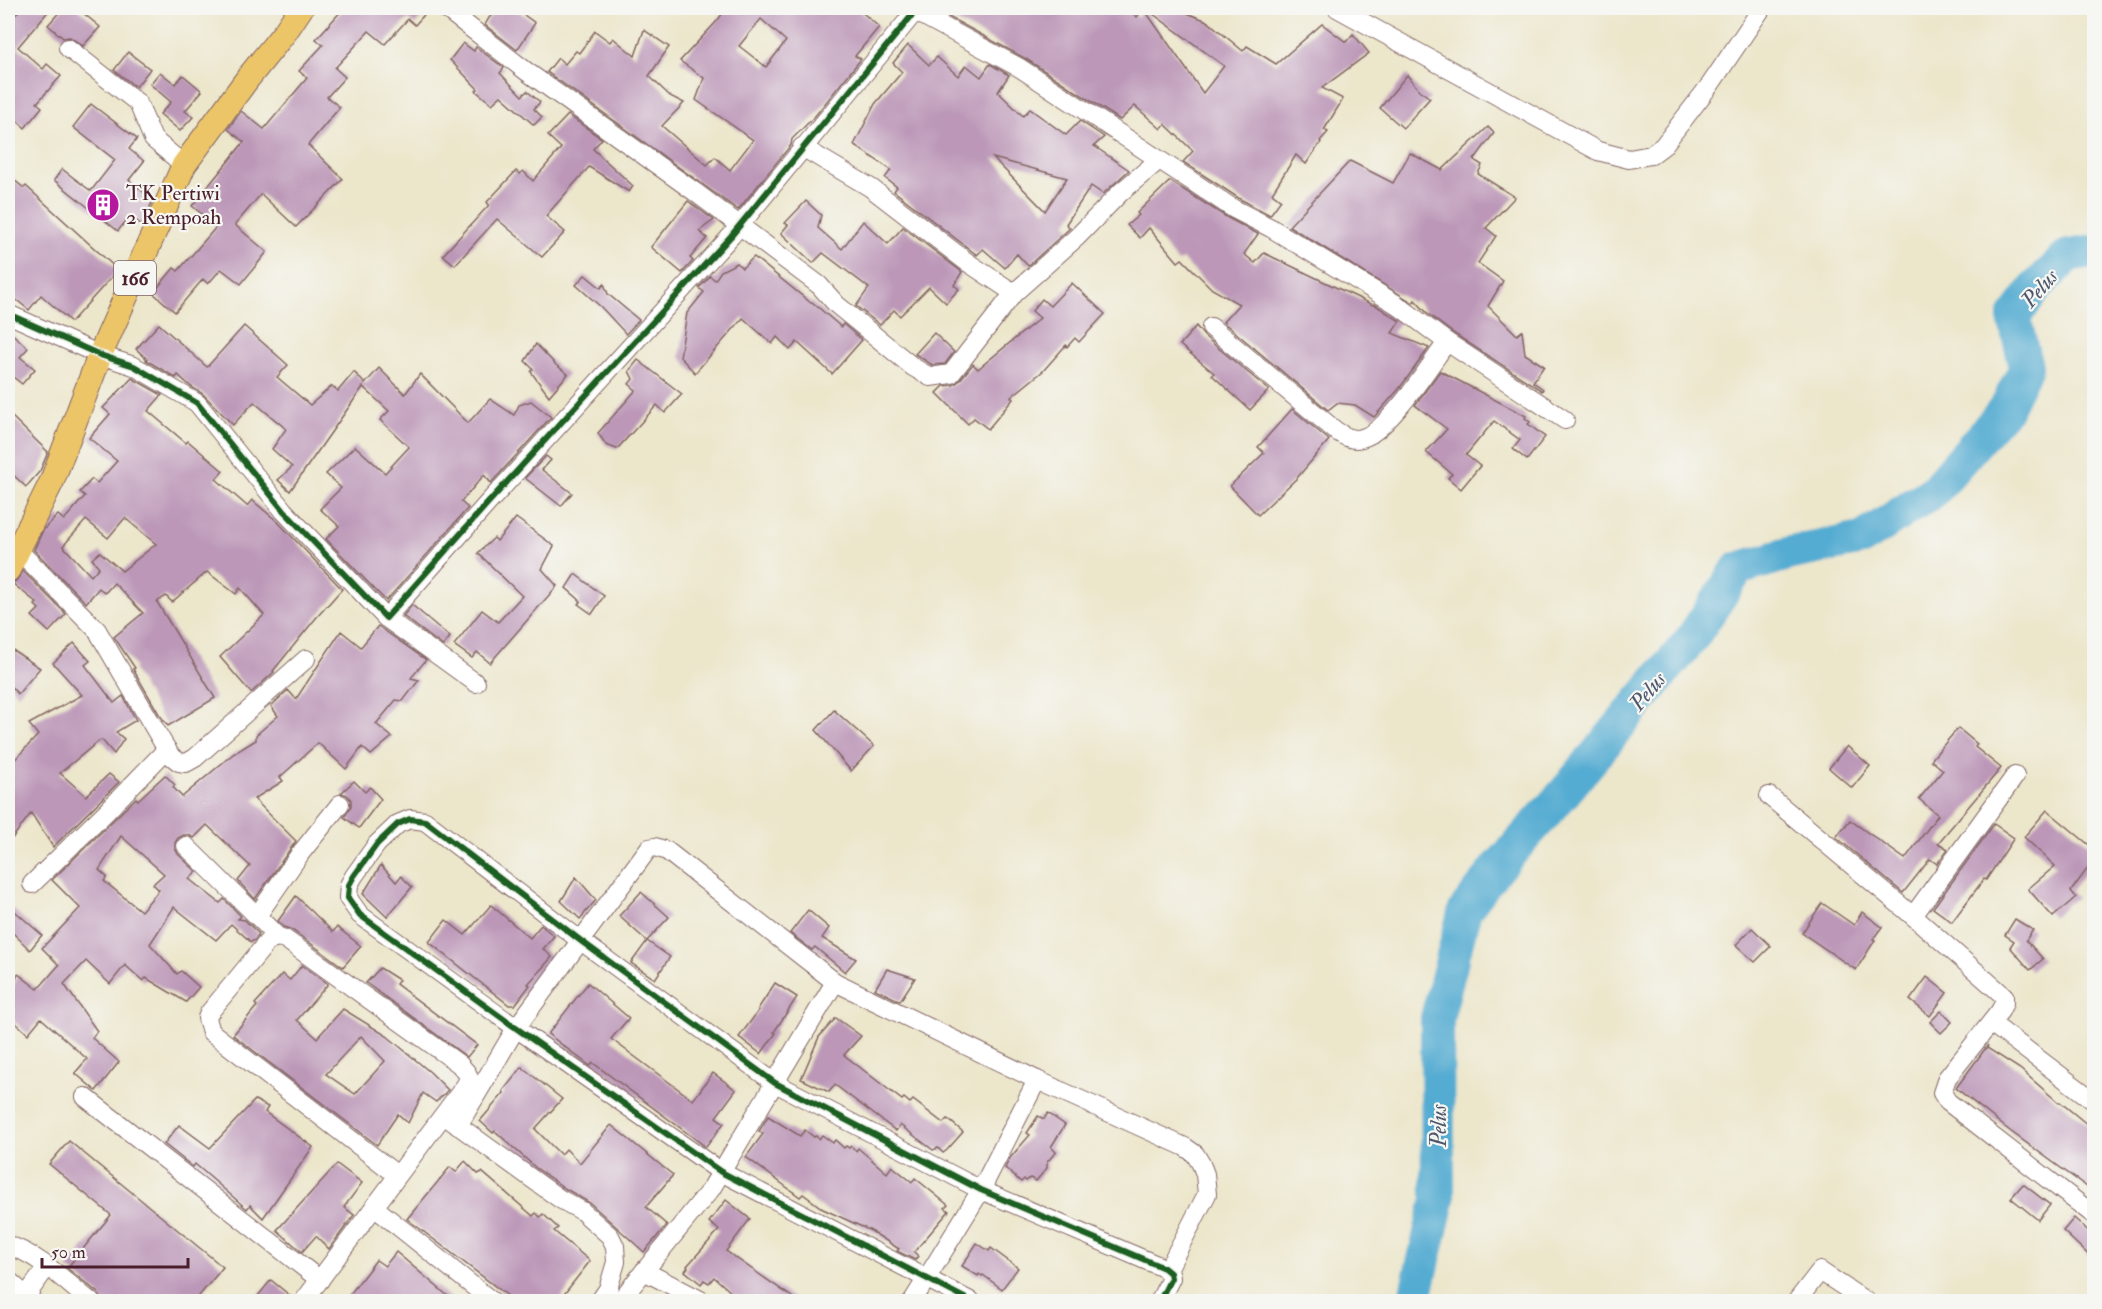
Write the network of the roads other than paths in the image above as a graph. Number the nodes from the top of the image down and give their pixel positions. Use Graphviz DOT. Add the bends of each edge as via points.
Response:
graph roads {
  1 [pos="301,8"];
  2 [pos="445,8"];
  3 [pos="1337,8"];
  4 [pos="1762,8"];
  5 [pos="914,9"];
  6 [pos="68,48"];
  7 [pos="802,147"];
  8 [pos="1160,160"];
  9 [pos="184,165"];
  10 [pos="739,227"];
  11 [pos="1014,293"];
  12 [pos="8,314"];
  13 [pos="1211,327"];
  14 [pos="1447,342"];
  15 [pos="100,355"];
  16 [pos="1565,420"];
  17 [pos="13,560"];
  18 [pos="386,618"];
  19 [pos="306,658"];
  20 [pos="476,683"];
  21 [pos="167,748"];
  22 [pos="2015,776"];
  23 [pos="1769,796"];
  24 [pos="340,804"];
  25 [pos="186,846"];
  26 [pos="32,884"];
  27 [pos="257,916"];
  28 [pos="1913,916"];
  29 [pos="278,937"];
  30 [pos="581,941"];
  31 [pos="835,982"];
  32 [pos="1991,1023"];
  33 [pos="516,1028"];
  34 [pos="1036,1080"];
  35 [pos="775,1083"];
  36 [pos="85,1097"];
  37 [pos="2094,1101"];
  38 [pos="442,1115"];
  39 [pos="458,1126"];
  40 [pos="721,1172"];
  41 [pos="397,1175"];
  42 [pos="981,1190"];
  43 [pos="374,1207"];
  44 [pos="2094,1215"];
  45 [pos="8,1245"];
  46 [pos="47,1267"];
  47 [pos="644,1271"];
  48 [pos="1167,1271"];
  49 [pos="927,1278"];
  50 [pos="8,1280"];
  51 [pos="320,1280"];
  52 [pos="29,1299"];
  53 [pos="91,1302"];
  54 [pos="303,1302"];
  55 [pos="494,1302"];
  56 [pos="598,1302"];
  57 [pos="619,1302"];
  58 [pos="704,1302"];
  59 [pos="912,1302"];
  60 [pos="972,1302"];
  61 [pos="1159,1302"];
  62 [pos="1796,1302"];
  63 [pos="1867,1302"];
  1 -- 9 [label="main road, 166"];
  2 -- 10 [label="street"];
  3 -- 4 [label="street" via="1598,151 1629,159 1651,155 1663,146"];
  5 -- 7 [label="street"];
  5 -- 8 [label="street" via="1020,68"];
  6 -- 9 [label="street" via="138,103 153,139"];
  7 -- 10 [label="street"];
  7 -- 11 [label="street" via="871,188"];
  8 -- 11 [label="street"];
  8 -- 14 [label="street" via="1234,209 1396,304"];
  9 -- 15 [label="main road, 166"];
  10 -- 11 [label="street" via="819,285 913,367 930,377 951,374"];
  10 -- 18 [label="street"];
  12 -- 15 [label="street"];
  13 -- 14 [label="street" via="1336,431 1359,439 1377,432"];
  14 -- 16 [label="street"];
  15 -- 17 [label="main road, 166" via="52,481"];
  15 -- 18 [label="street" via="134,366 197,403 284,511"];
  17 -- 21 [label="street" via="97,630"];
  18 -- 20 [label="street"];
  19 -- 21 [label="street" via="195,758 179,762"];
  21 -- 26 [label="street"];
  22 -- 28 [label="street"];
  23 -- 28 [label="street"];
  24 -- 27 [label="street"];
  25 -- 27 [label="street"];
  27 -- 29 [label="street"];
  28 -- 32 [label="street" via="2004,996 2004,1003"];
  29 -- 38 [label="street" via="459,1064 469,1078"];
  29 -- 41 [label="street" via="269,940 209,1013 211,1032"];
  30 -- 31 [label="street" via="649,848 655,847 667,851"];
  30 -- 33 [label="street"];
  30 -- 33 [label="street" via="425,821 410,819 399,824 377,844 349,885 348,898 360,915"];
  30 -- 35 [label="street"];
  31 -- 34 [label="street"];
  31 -- 35 [label="street"];
  32 -- 37 [label="street"];
  32 -- 44 [label="street" via="1947,1078 1942,1093 1948,1102"];
  33 -- 39 [label="street"];
  33 -- 40 [label="street"];
  34 -- 42 [label="street"];
  34 -- 48 [label="street" via="1195,1154 1205,1174 1207,1194"];
  35 -- 40 [label="street"];
  35 -- 42 [label="street"];
  36 -- 51 [label="street"];
  38 -- 39 [label="street"];
  38 -- 41 [label="street"];
  39 -- 56 [label="street" via="582,1211 610,1236 616,1262 608,1289"];
  40 -- 47 [label="street"];
  40 -- 49 [label="street"];
  41 -- 43 [label="street"];
  42 -- 48 [label="street"];
  42 -- 49 [label="street"];
  43 -- 51 [label="street"];
  43 -- 55 [label="street"];
  45 -- 46 [label="street"];
  46 -- 52 [label="street"];
  46 -- 53 [label="street"];
  47 -- 57 [label="street"];
  47 -- 58 [label="street"];
  48 -- 61 [label="street" via="1171,1278"];
  49 -- 59 [label="street"];
  49 -- 60 [label="street"];
  50 -- 52 [label="street"];
  51 -- 54 [label="street"];
  62 -- 63 [label="street" via="1820,1271"];
}
